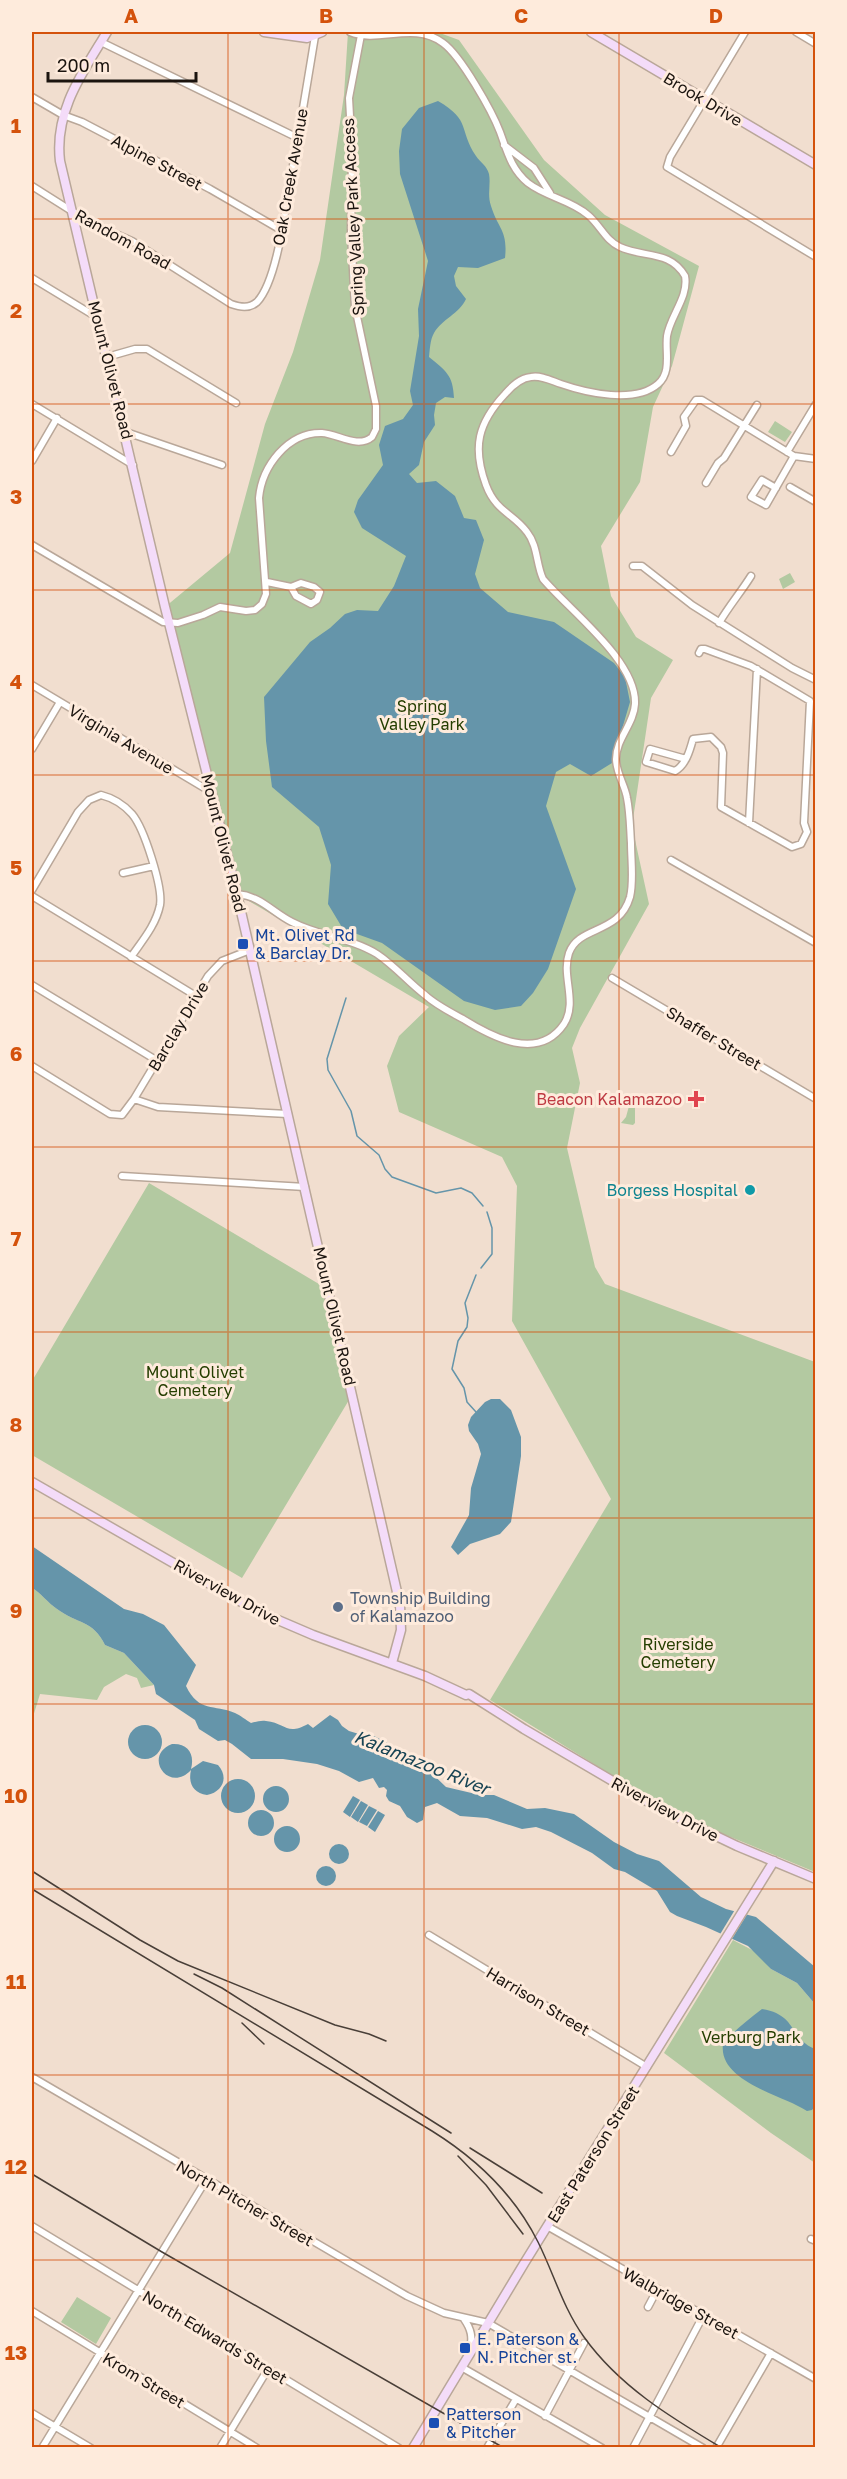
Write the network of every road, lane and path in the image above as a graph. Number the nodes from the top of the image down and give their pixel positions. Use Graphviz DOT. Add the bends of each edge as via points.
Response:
graph roads {
  1 [pos="107,32"];
  2 [pos="264,32"];
  3 [pos="350,32"];
  4 [pos="591,32"];
  5 [pos="745,32"];
  6 [pos="796,32"];
  7 [pos="318,34"];
  8 [pos="361,35"];
  9 [pos="101,42"];
  10 [pos="816,44"];
  11 [pos="32,97"];
  12 [pos="703,100"];
  13 [pos="63,115"];
  14 [pos="298,138"];
  15 [pos="504,145"];
  16 [pos="816,165"];
  17 [pos="32,186"];
  18 [pos="550,194"];
  19 [pos="71,210"];
  20 [pos="282,230"];
  21 [pos="816,257"];
  22 [pos="32,278"];
  23 [pos="246,307"];
  24 [pos="98,318"];
  25 [pos="107,357"];
  26 [pos="236,403"];
  27 [pos="32,404"];
  28 [pos="816,404"];
  29 [pos="757,405"];
  30 [pos="57,418"];
  31 [pos="744,426"];
  32 [pos="126,432"];
  33 [pos="670,452"];
  34 [pos="787,452"];
  35 [pos="794,456"];
  36 [pos="816,459"];
  37 [pos="32,461"];
  38 [pos="134,465"];
  39 [pos="222,465"];
  40 [pos="706,483"];
  41 [pos="790,487"];
  42 [pos="776,488"];
  43 [pos="816,502"];
  44 [pos="32,545"];
  45 [pos="633,566"];
  46 [pos="751,576"];
  47 [pos="267,582"];
  48 [pos="291,587"];
  49 [pos="719,623"];
  50 [pos="170,624"];
  51 [pos="699,653"];
  52 [pos="757,669"];
  53 [pos="816,680"];
  54 [pos="32,685"];
  55 [pos="60,702"];
  56 [pos="811,737"];
  57 [pos="32,749"];
  58 [pos="686,759"];
  59 [pos="212,792"];
  60 [pos="748,823"];
  61 [pos="807,832"];
  62 [pos="814,834"];
  63 [pos="671,860"];
  64 [pos="154,866"];
  65 [pos="123,873"];
  66 [pos="32,890"];
  67 [pos="237,894"];
  68 [pos="32,896"];
  69 [pos="816,943"];
  70 [pos="250,950"];
  71 [pos="132,957"];
  72 [pos="612,978"];
  73 [pos="32,985"];
  74 [pos="196,996"];
  75 [pos="156,1060"];
  76 [pos="32,1066"];
  77 [pos="134,1099"];
  78 [pos="816,1099"];
  79 [pos="288,1114"];
  80 [pos="122,1176"];
  81 [pos="305,1187"];
  82 [pos="32,1482"];
  83 [pos="392,1663"];
  84 [pos="774,1861"];
  85 [pos="816,1879"];
  86 [pos="429,1935"];
  87 [pos="647,2067"];
  88 [pos="32,2077"];
  89 [pos="206,2180"];
  90 [pos="32,2226"];
  91 [pos="547,2226"];
  92 [pos="657,2290"];
  93 [pos="139,2291"];
  94 [pos="648,2307"];
  95 [pos="32,2311"];
  96 [pos="703,2316"];
  97 [pos="464,2319"];
  98 [pos="488,2323"];
  99 [pos="584,2343"];
  100 [pos="100,2353"];
  101 [pos="771,2353"];
  102 [pos="469,2356"];
  103 [pos="463,2368"];
  104 [pos="268,2369"];
  105 [pos="569,2371"];
  106 [pos="816,2379"];
  107 [pos="516,2399"];
  108 [pos="32,2413"];
  109 [pos="545,2416"];
  110 [pos="648,2416"];
  111 [pos="55,2427"];
  112 [pos="230,2431"];
  113 [pos="42,2448"];
  114 [pos="91,2448"];
  115 [pos="220,2448"];
  116 [pos="257,2448"];
  117 [pos="399,2448"];
  118 [pos="413,2448"];
  119 [pos="488,2448"];
  120 [pos="602,2448"];
  121 [pos="633,2448"];
  122 [pos="704,2448"];
  123 [pos="716,2448"];
  1 -- 9 [label="street, Mount Olivet Road"];
  2 -- 7 [label="street" via="291,38"];
  3 -- 8 [label="street"];
  4 -- 12 [label="street, Brook Drive"];
  5 -- 12 [label="street"];
  6 -- 10 [label="street"];
  7 -- 14 [label="street, Oak Creek Avenue"];
  8 -- 15 [label="street" via="413,33 446,45 482,97"];
  8 -- 47 [label="street, Spring Valley Park Access" via="349,98 351,233 355,307 376,406 376,429 364,442 322,433 303,436 288,444 270,465 259,498"];
  9 -- 13 [label="street, Mount Olivet Road"];
  9 -- 14 [label="street"];
  11 -- 13 [label="street, Alpine Street"];
  12 -- 16 [label="street, Brook Drive"];
  12 -- 21 [label="street" via="667,167"];
  13 -- 19 [label="street, Mount Olivet Road" via="59,153"];
  13 -- 20 [label="street, Alpine Street"];
  14 -- 20 [label="street, Oak Creek Avenue"];
  15 -- 18 [label="street" via="534,168"];
  15 -- 18 [label="street" via="521,176"];
  17 -- 19 [label="street, Random Road"];
  18 -- 67 [label="street" via="587,214 620,247 666,258 686,281 669,328 666,368 659,383 638,393 600,395 537,377 525,378 506,392 487,415 479,440 482,473 496,505 528,533 543,579 621,663 634,688 634,708 616,760 630,816 632,879 627,905 611,923 581,937 570,950 570,1007 561,1027 546,1039 523,1044 495,1038 440,1006 374,952 291,922 258,899"];
  19 -- 23 [label="street, Random Road" via="132,241 231,304"];
  19 -- 24 [label="street, Mount Olivet Road"];
  20 -- 23 [label="street, Oak Creek Avenue" via="265,287 255,303"];
  22 -- 24 [label="street"];
  24 -- 25 [label="street, Mount Olivet Road"];
  25 -- 26 [label="street" via="147,349"];
  25 -- 32 [label="street, Mount Olivet Road"];
  27 -- 30 [label="street"];
  28 -- 34 [label="street"];
  29 -- 31 [label="street"];
  30 -- 37 [label="street"];
  30 -- 38 [label="street"];
  31 -- 33 [label="street" via="696,400 684,417 686,426"];
  31 -- 34 [label="street"];
  31 -- 40 [label="street"];
  32 -- 38 [label="street, Mount Olivet Road"];
  32 -- 39 [label="street"];
  34 -- 35 [label="street"];
  35 -- 36 [label="street"];
  35 -- 42 [label="street"];
  38 -- 50 [label="street, Mount Olivet Road"];
  41 -- 43 [label="street"];
  44 -- 50 [label="street"];
  45 -- 49 [label="street" via="642,566"];
  46 -- 49 [label="street"];
  47 -- 48 [label="street"];
  47 -- 50 [label="street, Spring Valley Park Access" via="265,599 255,610 220,607"];
  48 -- 48 [label="street" via="296,596 311,604 320,592 301,583"];
  49 -- 53 [label="street"];
  50 -- 59 [label="street, Mount Olivet Road"];
  51 -- 52 [label="street" via="705,649"];
  52 -- 56 [label="street" via="810,701"];
  52 -- 60 [label="street"];
  54 -- 55 [label="street, Virginia Avenue"];
  55 -- 57 [label="street"];
  55 -- 59 [label="street, Virginia Avenue"];
  56 -- 61 [label="street" via="804,823"];
  58 -- 58 [label="street" via="650,749 646,762 675,771"];
  58 -- 60 [label="street" via="693,739 715,740 723,759 720,807"];
  59 -- 67 [label="street, Mount Olivet Road"];
  60 -- 61 [label="street" via="792,847 803,842"];
  61 -- 62 [label="street"];
  63 -- 69 [label="street"];
  64 -- 65 [label="street"];
  64 -- 66 [label="street" via="133,816 116,801 97,796 78,812"];
  64 -- 71 [label="street" via="160,884 160,904 152,926"];
  67 -- 70 [label="street, Mount Olivet Road"];
  68 -- 71 [label="street"];
  70 -- 74 [label="street, Barclay Drive" via="222,962"];
  70 -- 79 [label="street, Mount Olivet Road"];
  71 -- 74 [label="street"];
  72 -- 78 [label="street, Shaffer Street"];
  73 -- 75 [label="street"];
  74 -- 75 [label="street, Barclay Drive"];
  75 -- 77 [label="street, Barclay Drive"];
  76 -- 77 [label="street, Barclay Drive" via="110,1114 125,1113"];
  77 -- 79 [label="street" via="158,1107"];
  79 -- 81 [label="street, Mount Olivet Road"];
  80 -- 81 [label="street"];
  81 -- 83 [label="street, Mount Olivet Road" via="402,1612"];
  82 -- 83 [label="street, Riverview Drive" via="257,1611"];
  83 -- 84 [label="street, Riverview Drive" via="466,1695 662,1810"];
  84 -- 85 [label="street, Riverview Drive"];
  84 -- 87 [label="street, East Paterson Street"];
  86 -- 87 [label="street, Harrison Street"];
  87 -- 91 [label="street, East Paterson Street"];
  88 -- 89 [label="street, North Pitcher Street"];
  89 -- 93 [label="street"];
  89 -- 97 [label="street, North Pitcher Street" via="418,2302"];
  90 -- 93 [label="street, North Edwards Street"];
  91 -- 92 [label="street, Walbridge Street"];
  91 -- 98 [label="street, East Paterson Street"];
  92 -- 94 [label="street"];
  92 -- 96 [label="street, Walbridge Street"];
  93 -- 100 [label="street"];
  93 -- 104 [label="street, North Edwards Street"];
  95 -- 100 [label="street, Krom Street"];
  96 -- 101 [label="street, Walbridge Street"];
  96 -- 110 [label="street"];
  97 -- 98 [label="street, North Pitcher Street"];
  97 -- 102 [label="street" via="472,2340"];
  98 -- 102 [label="street, East Paterson Street"];
  98 -- 105 [label="street"];
  99 -- 105 [label="street"];
  100 -- 111 [label="street"];
  100 -- 112 [label="street, Krom Street"];
  101 -- 106 [label="street, Walbridge Street"];
  101 -- 123 [label="street"];
  102 -- 103 [label="street, East Paterson Street"];
  103 -- 107 [label="street"];
  103 -- 118 [label="street, East Paterson Street"];
  104 -- 112 [label="street"];
  104 -- 117 [label="street, North Edwards Street"];
  105 -- 109 [label="street"];
  105 -- 110 [label="street"];
  107 -- 109 [label="street"];
  107 -- 119 [label="street"];
  108 -- 111 [label="street"];
  109 -- 120 [label="street"];
  110 -- 121 [label="street"];
  110 -- 122 [label="street"];
  111 -- 113 [label="street"];
  111 -- 114 [label="street"];
  112 -- 115 [label="street"];
  112 -- 116 [label="street, Krom Street"];
}
